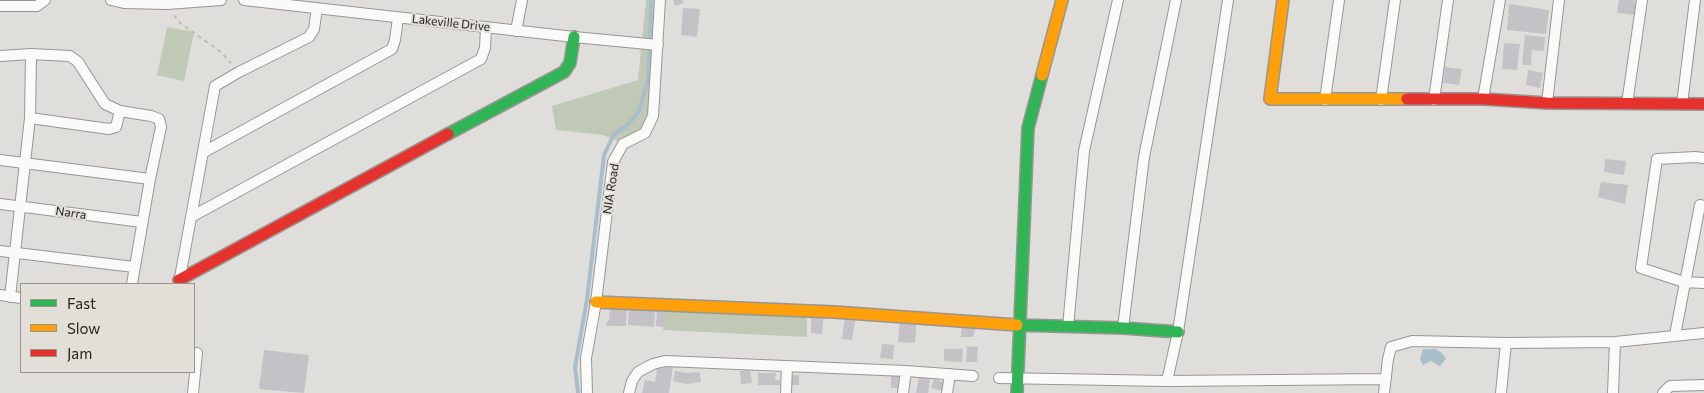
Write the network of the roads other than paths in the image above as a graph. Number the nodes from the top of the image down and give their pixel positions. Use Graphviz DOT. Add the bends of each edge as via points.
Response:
graph roads {
  1 [pos="45,0"];
  2 [pos="111,0"];
  3 [pos="221,0"];
  4 [pos="244,0"];
  5 [pos="522,0"];
  6 [pos="660,0"];
  7 [pos="1062,0"];
  8 [pos="1118,0"];
  9 [pos="1176,0"];
  10 [pos="1228,0"];
  11 [pos="1283,0"];
  12 [pos="1339,0"];
  13 [pos="1395,0"];
  14 [pos="1448,0"];
  15 [pos="1500,0"];
  16 [pos="1559,0"];
  17 [pos="1642,0"];
  18 [pos="1694,0"];
  19 [pos="0,6"];
  20 [pos="317,8"];
  21 [pos="398,18"];
  22 [pos="486,27"];
  23 [pos="516,30"];
  24 [pos="574,37"];
  25 [pos="658,45"];
  26 [pos="31,54"];
  27 [pos="0,56"];
  28 [pos="1483,99"];
  29 [pos="1325,100"];
  30 [pos="1381,100"];
  31 [pos="1434,100"];
  32 [pos="1547,103"];
  33 [pos="1627,104"];
  34 [pos="1682,104"];
  35 [pos="1704,104"];
  36 [pos="120,111"];
  37 [pos="30,118"];
  38 [pos="204,152"];
  39 [pos="1704,158"];
  40 [pos="0,160"];
  41 [pos="25,163"];
  42 [pos="150,179"];
  43 [pos="0,204"];
  44 [pos="20,206"];
  45 [pos="1704,206"];
  46 [pos="191,217"];
  47 [pos="142,222"];
  48 [pos="0,250"];
  49 [pos="16,253"];
  50 [pos="134,267"];
  51 [pos="179,282"];
  52 [pos="1684,282"];
  53 [pos="132,283"];
  54 [pos="1704,283"];
  55 [pos="5,296"];
  56 [pos="20,298"];
  57 [pos="596,302"];
  58 [pos="1021,325"];
  59 [pos="1068,327"];
  60 [pos="1123,328"];
  61 [pos="1178,332"];
  62 [pos="1704,333"];
  63 [pos="1675,335"];
  64 [pos="1616,342"];
  65 [pos="1506,343"];
  66 [pos="197,353"];
  67 [pos="787,366"];
  68 [pos="906,371"];
  69 [pos="950,374"];
  70 [pos="973,376"];
  71 [pos="999,378"];
  72 [pos="1018,379"];
  73 [pos="1386,379"];
  74 [pos="1167,381"];
  75 [pos="1704,385"];
  76 [pos="193,393"];
  77 [pos="587,393"];
  78 [pos="629,393"];
  79 [pos="786,393"];
  80 [pos="903,393"];
  81 [pos="947,393"];
  82 [pos="1017,393"];
  83 [pos="1384,393"];
  84 [pos="1501,393"];
  85 [pos="1613,393"];
  86 [pos="1663,393"];
  1 -- 19 [label="street" via="37,6"];
  2 -- 3 [label="street" via="168,4"];
  4 -- 20 [label="street, Lakeville Drive"];
  5 -- 23 [label="street"];
  6 -- 25 [label="street, NIA Road"];
  7 -- 58 [label="street" via="1028,128"];
  8 -- 59 [label="street" via="1084,151"];
  9 -- 60 [label="street" via="1144,157"];
  10 -- 61 [label="street"];
  11 -- 29 [label="street" via="1270,99"];
  12 -- 29 [label="street"];
  13 -- 30 [label="street"];
  14 -- 31 [label="street"];
  15 -- 28 [label="street"];
  16 -- 32 [label="street"];
  17 -- 33 [label="street"];
  18 -- 34 [label="street"];
  20 -- 21 [label="street, Lakeville Drive"];
  20 -- 38 [label="street" via="314,29 309,37 215,86"];
  21 -- 22 [label="street, Lakeville Drive"];
  21 -- 38 [label="street" via="392,49"];
  22 -- 23 [label="street, Lakeville Drive"];
  22 -- 46 [label="street" via="481,59"];
  23 -- 24 [label="street, Lakeville Drive"];
  24 -- 25 [label="street, Lakeville Drive"];
  24 -- 51 [label="street" via="570,63 564,72"];
  25 -- 57 [label="street, NIA Road" via="653,116 645,133 624,144 613,162"];
  26 -- 27 [label="street"];
  26 -- 36 [label="street" via="70,56 78,62 105,104"];
  26 -- 37 [label="street"];
  28 -- 31 [label="street"];
  28 -- 32 [label="street"];
  29 -- 30 [label="street"];
  30 -- 31 [label="street"];
  32 -- 33 [label="street"];
  33 -- 34 [label="street"];
  34 -- 35 [label="street"];
  36 -- 37 [label="street" via="116,127 108,129"];
  36 -- 42 [label="street" via="159,119 161,127"];
  37 -- 41 [label="street"];
  38 -- 46 [label="street"];
  39 -- 52 [label="street" via="1657,159 1641,268"];
  40 -- 41 [label="street"];
  41 -- 42 [label="street"];
  41 -- 44 [label="street"];
  42 -- 47 [label="street"];
  43 -- 44 [label="street, Narra"];
  44 -- 47 [label="street, Narra"];
  44 -- 49 [label="street"];
  45 -- 52 [label="street" via="1700,205"];
  46 -- 51 [label="street"];
  47 -- 50 [label="street"];
  48 -- 49 [label="street"];
  49 -- 50 [label="street"];
  49 -- 55 [label="street"];
  50 -- 53 [label="street"];
  52 -- 54 [label="street"];
  52 -- 63 [label="street"];
  55 -- 56 [label="street"];
  57 -- 58 [label="street" via="834,312"];
  57 -- 77 [label="street, NIA Road" via="586,358"];
  58 -- 59 [label="street"];
  58 -- 72 [label="street"];
  59 -- 60 [label="street"];
  60 -- 61 [label="street"];
  61 -- 74 [label="street"];
  62 -- 63 [label="street"];
  63 -- 64 [label="street"];
  64 -- 65 [label="street"];
  64 -- 85 [label="street"];
  65 -- 73 [label="street" via="1412,341 1391,347"];
  65 -- 84 [label="street"];
  66 -- 76 [label="street"];
  67 -- 68 [label="street"];
  67 -- 78 [label="street" via="665,360 638,372"];
  67 -- 79 [label="street"];
  68 -- 69 [label="street"];
  68 -- 80 [label="street"];
  69 -- 70 [label="street"];
  69 -- 81 [label="street"];
  71 -- 72 [label="street"];
  72 -- 74 [label="street"];
  72 -- 82 [label="street"];
  73 -- 74 [label="street"];
  73 -- 83 [label="street"];
  75 -- 86 [label="street" via="1670,386"];
}
